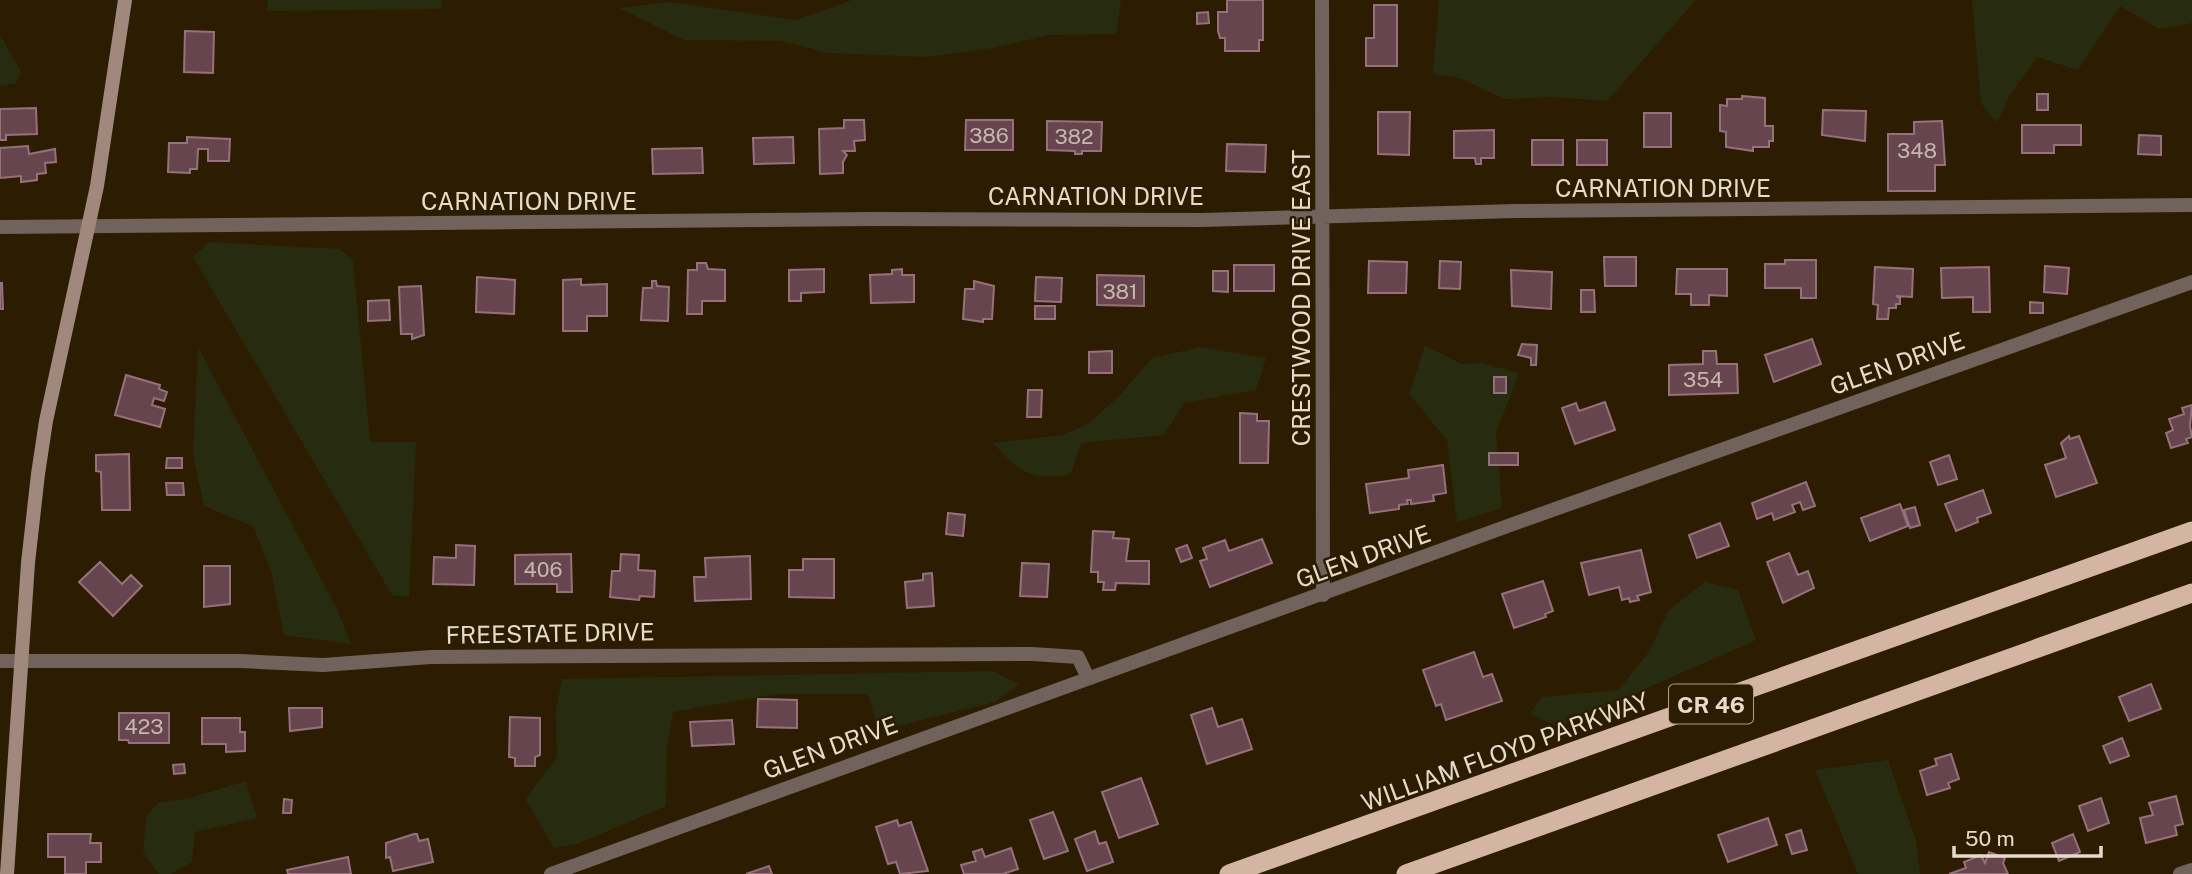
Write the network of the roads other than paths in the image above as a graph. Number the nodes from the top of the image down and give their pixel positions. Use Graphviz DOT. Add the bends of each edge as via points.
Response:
graph roads {
  1 [pos="125,0"];
  2 [pos="1322,0"];
  3 [pos="2192,205"];
  4 [pos="1325,215"];
  5 [pos="0,227"];
  6 [pos="89,228"];
  7 [pos="2192,282"];
  8 [pos="2192,531"];
  9 [pos="2192,593"];
  10 [pos="1323,596"];
  11 [pos="21,660"];
  12 [pos="0,661"];
  13 [pos="1088,678"];
  14 [pos="2192,870"];
  15 [pos="7,874"];
  16 [pos="551,874"];
  17 [pos="1229,874"];
  18 [pos="1406,874"];
  19 [pos="2180,874"];
  1 -- 6 [label="main road"];
  2 -- 4 [label="street, CRESTWOOD DRIVE EAST"];
  3 -- 4 [label="street, CARNATION DRIVE"];
  4 -- 6 [label="street, CARNATION DRIVE" via="1202,220"];
  4 -- 10 [label="street, CRESTWOOD DRIVE EAST"];
  5 -- 6 [label="street, CARNATION DRIVE"];
  6 -- 11 [label="main road" via="46,421"];
  7 -- 10 [label="street, GLEN DRIVE"];
  8 -- 17 [label="highway, WILLIAM FLOYD PARKWAY / CR 46"];
  9 -- 18 [label="highway, CR 46"];
  10 -- 13 [label="street, GLEN DRIVE"];
  11 -- 12 [label="street, FREESTATE DRIVE"];
  11 -- 13 [label="street, FREESTATE DRIVE" via="323,664 431,657 1032,654 1078,657"];
  11 -- 15 [label="main road"];
  13 -- 16 [label="street, GLEN DRIVE"];
  14 -- 19 [label="street"];
}
